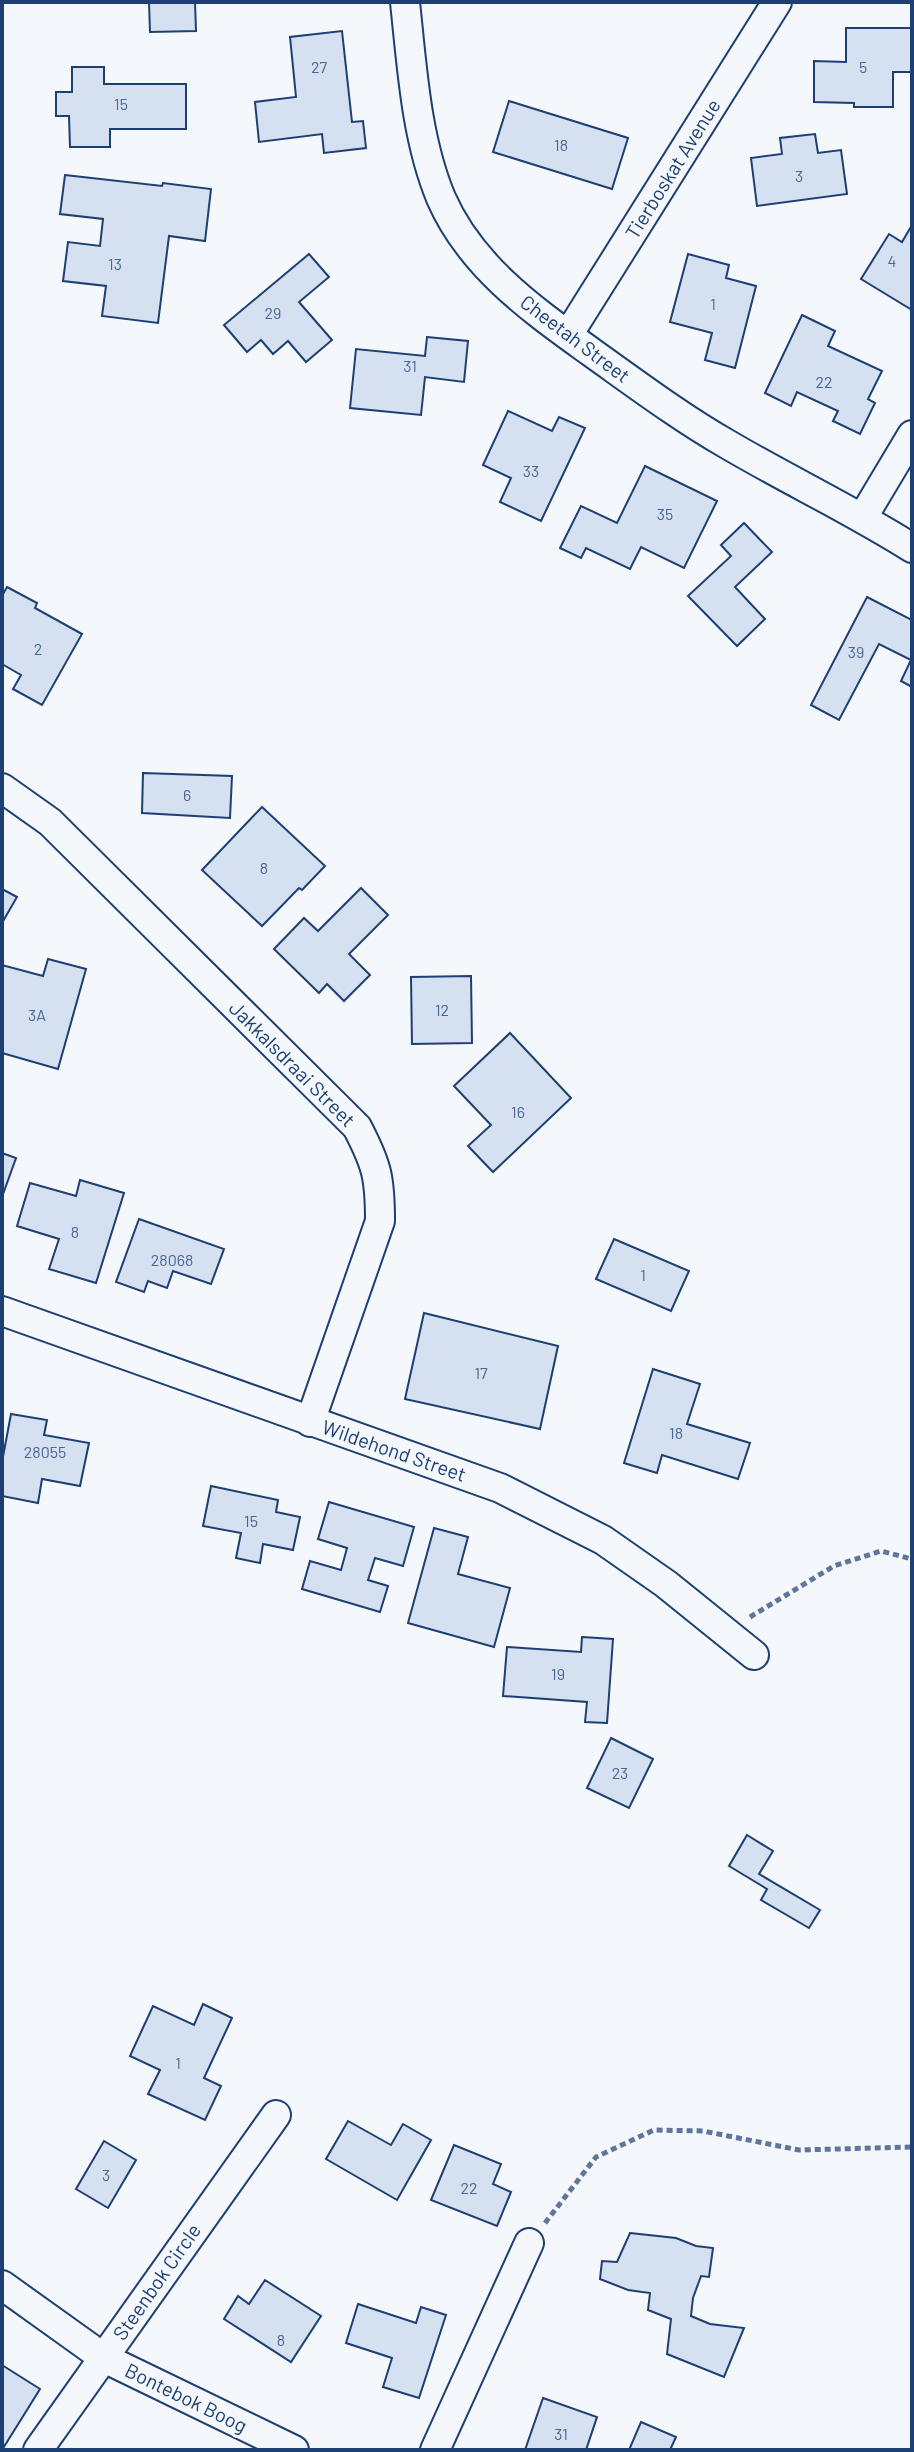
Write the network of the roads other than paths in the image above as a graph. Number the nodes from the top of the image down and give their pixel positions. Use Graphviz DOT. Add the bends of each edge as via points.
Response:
graph roads {
  1 [pos="405,2"];
  2 [pos="777,2"];
  3 [pos="568,335"];
  4 [pos="912,435"];
  5 [pos="863,517"];
  6 [pos="912,548"];
  7 [pos="2,788"];
  8 [pos="2,1311"];
  9 [pos="310,1422"];
  10 [pos="754,1655"];
  11 [pos="276,2115"];
  12 [pos="529,2243"];
  13 [pos="2,2285"];
  14 [pos="104,2358"];
  15 [pos="38,2450"];
  16 [pos="294,2450"];
  17 [pos="435,2450"];
  1 -- 3 [label="street, Cheetah Street" via="426,151 442,199 464,239 497,280"];
  2 -- 3 [label="street, Tierboskat Avenue"];
  3 -- 5 [label="street, Cheetah Street" via="726,444"];
  4 -- 5 [label="street"];
  5 -- 6 [label="street, Cheetah Street"];
  7 -- 9 [label="street, Jakkalsdraai Street" via="50,822 357,1127 375,1160 380,1221"];
  8 -- 9 [label="street, Wildehond Street"];
  9 -- 10 [label="street, Wildehond Street" via="500,1488 559,1516 666,1584"];
  11 -- 14 [label="street, Steenbok Circle"];
  12 -- 17 [label="street"];
  13 -- 14 [label="street, Bontebok Boog"];
  14 -- 15 [label="street, Steenbok Circle"];
  14 -- 16 [label="street, Bontebok Boog"];
}
